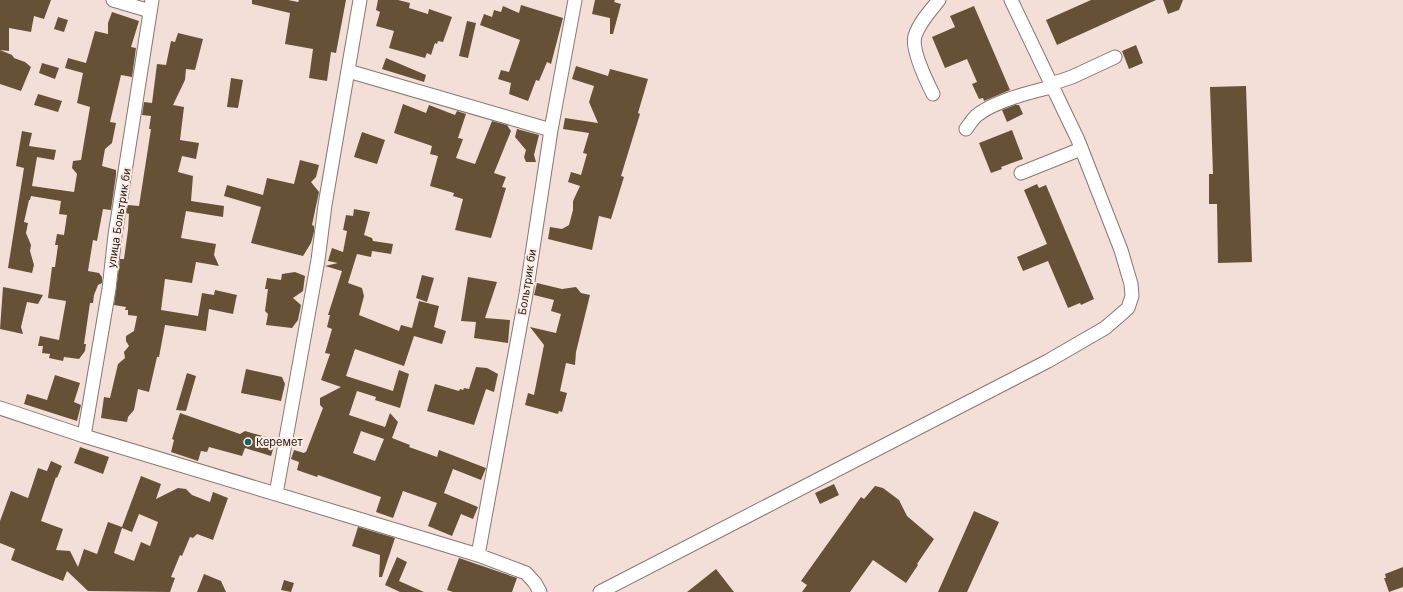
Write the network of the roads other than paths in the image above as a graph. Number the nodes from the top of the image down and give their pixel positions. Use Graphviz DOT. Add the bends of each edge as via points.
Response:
graph roads {
  1 [pos="113,0"];
  2 [pos="360,0"];
  3 [pos="939,0"];
  4 [pos="1012,0"];
  5 [pos="575,4"];
  6 [pos="151,6"];
  7 [pos="1115,58"];
  8 [pos="348,71"];
  9 [pos="1051,86"];
  10 [pos="933,94"];
  11 [pos="966,129"];
  12 [pos="551,130"];
  13 [pos="1081,149"];
  14 [pos="1021,173"];
  15 [pos="0,408"];
  16 [pos="84,436"];
  17 [pos="276,494"];
  18 [pos="478,555"];
  19 [pos="540,592"];
  20 [pos="600,592"];
  1 -- 6 [label="street"];
  2 -- 8 [label="street"];
  3 -- 10 [label="street" via="923,20 914,37 918,61"];
  4 -- 9 [label="street"];
  5 -- 12 [label="street, Больтрик би"];
  6 -- 16 [label="street, улица Больтрик би" via="109,289"];
  7 -- 9 [label="street"];
  8 -- 12 [label="street"];
  8 -- 17 [label="street" via="318,260"];
  9 -- 11 [label="street" via="1006,100 976,116"];
  9 -- 13 [label="street"];
  12 -- 18 [label="street, Больтрик би" via="526,294"];
  13 -- 14 [label="street"];
  13 -- 20 [label="street" via="1121,250 1131,284 1132,296 1128,308 1105,328 1048,362"];
  15 -- 16 [label="street"];
  16 -- 17 [label="street"];
  17 -- 18 [label="street"];
  18 -- 19 [label="street" via="526,573"];
}
